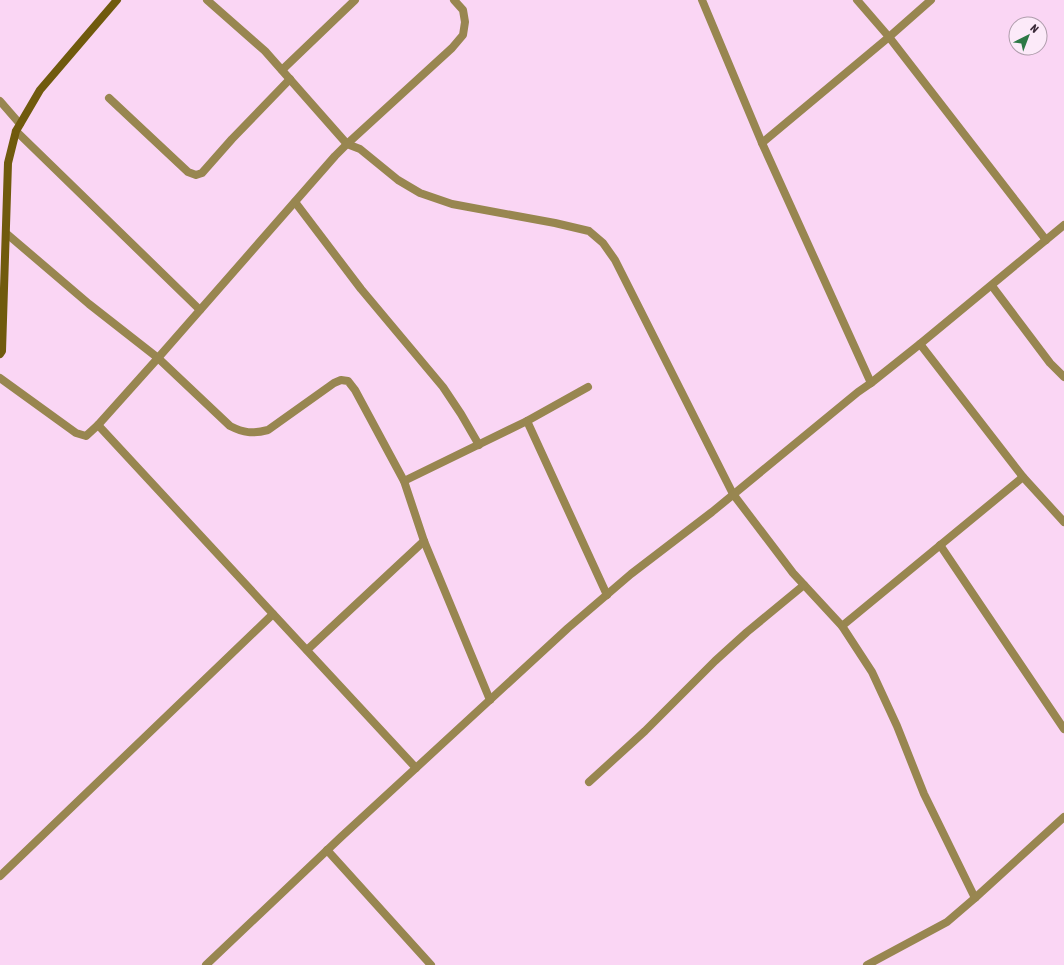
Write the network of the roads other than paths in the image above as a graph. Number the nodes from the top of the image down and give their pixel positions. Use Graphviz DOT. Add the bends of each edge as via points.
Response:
graph roads {
  1 [pos="117,0"];
  2 [pos="207,0"];
  3 [pos="355,0"];
  4 [pos="454,0"];
  5 [pos="702,0"];
  6 [pos="857,0"];
  7 [pos="931,0"];
  8 [pos="889,37"];
  9 [pos="282,70"];
  10 [pos="290,79"];
  11 [pos="109,98"];
  12 [pos="0,101"];
  13 [pos="18,128"];
  14 [pos="762,143"];
  15 [pos="347,144"];
  16 [pos="295,202"];
  17 [pos="1064,226"];
  18 [pos="7,234"];
  19 [pos="1046,240"];
  20 [pos="992,286"];
  21 [pos="200,310"];
  22 [pos="920,344"];
  23 [pos="0,354"];
  24 [pos="158,358"];
  25 [pos="1064,377"];
  26 [pos="0,378"];
  27 [pos="871,383"];
  28 [pos="588,387"];
  29 [pos="527,421"];
  30 [pos="98,425"];
  31 [pos="479,445"];
  32 [pos="1023,477"];
  33 [pos="404,482"];
  34 [pos="733,494"];
  35 [pos="1064,522"];
  36 [pos="424,541"];
  37 [pos="940,545"];
  38 [pos="804,586"];
  39 [pos="607,595"];
  40 [pos="273,614"];
  41 [pos="842,626"];
  42 [pos="306,650"];
  43 [pos="490,700"];
  44 [pos="1064,729"];
  45 [pos="416,768"];
  46 [pos="589,782"];
  47 [pos="1064,817"];
  48 [pos="327,850"];
  49 [pos="0,876"];
  50 [pos="975,898"];
  51 [pos="206,965"];
  52 [pos="431,965"];
  53 [pos="867,965"];
  1 -- 13 [label="main road" via="40,90"];
  2 -- 9 [label="street" via="265,51"];
  3 -- 9 [label="street"];
  4 -- 15 [label="street" via="463,10 463,35"];
  5 -- 14 [label="street"];
  6 -- 8 [label="street"];
  7 -- 8 [label="street"];
  8 -- 14 [label="street"];
  8 -- 19 [label="street"];
  9 -- 10 [label="street"];
  10 -- 11 [label="street" via="202,173 196,175 188,172"];
  10 -- 15 [label="street"];
  12 -- 13 [label="street"];
  13 -- 18 [label="main road" via="8,163"];
  13 -- 21 [label="street"];
  14 -- 27 [label="street"];
  15 -- 16 [label="street"];
  15 -- 34 [label="street" via="360,149 398,180 420,193 452,204 589,231 603,243 615,260"];
  16 -- 21 [label="street"];
  16 -- 31 [label="street" via="361,288 443,387"];
  17 -- 19 [label="street"];
  18 -- 23 [label="main road"];
  18 -- 24 [label="street" via="89,304"];
  19 -- 20 [label="street"];
  20 -- 22 [label="street"];
  20 -- 25 [label="street" via="1050,363"];
  21 -- 24 [label="street"];
  22 -- 27 [label="street"];
  22 -- 32 [label="street"];
  24 -- 30 [label="street"];
  24 -- 33 [label="street" via="230,426 242,432 268,430 334,383 348,381 356,390"];
  26 -- 30 [label="street" via="76,433 86,436"];
  27 -- 34 [label="street"];
  28 -- 29 [label="street"];
  29 -- 31 [label="street"];
  29 -- 39 [label="street"];
  30 -- 40 [label="street"];
  31 -- 33 [label="street"];
  32 -- 35 [label="street"];
  32 -- 37 [label="street"];
  33 -- 36 [label="street"];
  34 -- 38 [label="street"];
  34 -- 39 [label="street"];
  36 -- 42 [label="street"];
  36 -- 43 [label="street"];
  37 -- 41 [label="street"];
  37 -- 44 [label="street"];
  38 -- 41 [label="street"];
  38 -- 46 [label="street" via="715,661 645,731"];
  39 -- 43 [label="street"];
  40 -- 42 [label="street"];
  40 -- 49 [label="street"];
  41 -- 50 [label="street" via="872,672 924,794"];
  42 -- 45 [label="street"];
  43 -- 45 [label="street"];
  45 -- 48 [label="street"];
  47 -- 50 [label="street"];
  48 -- 51 [label="street"];
  48 -- 52 [label="street"];
  50 -- 53 [label="street" via="947,922"];
}
